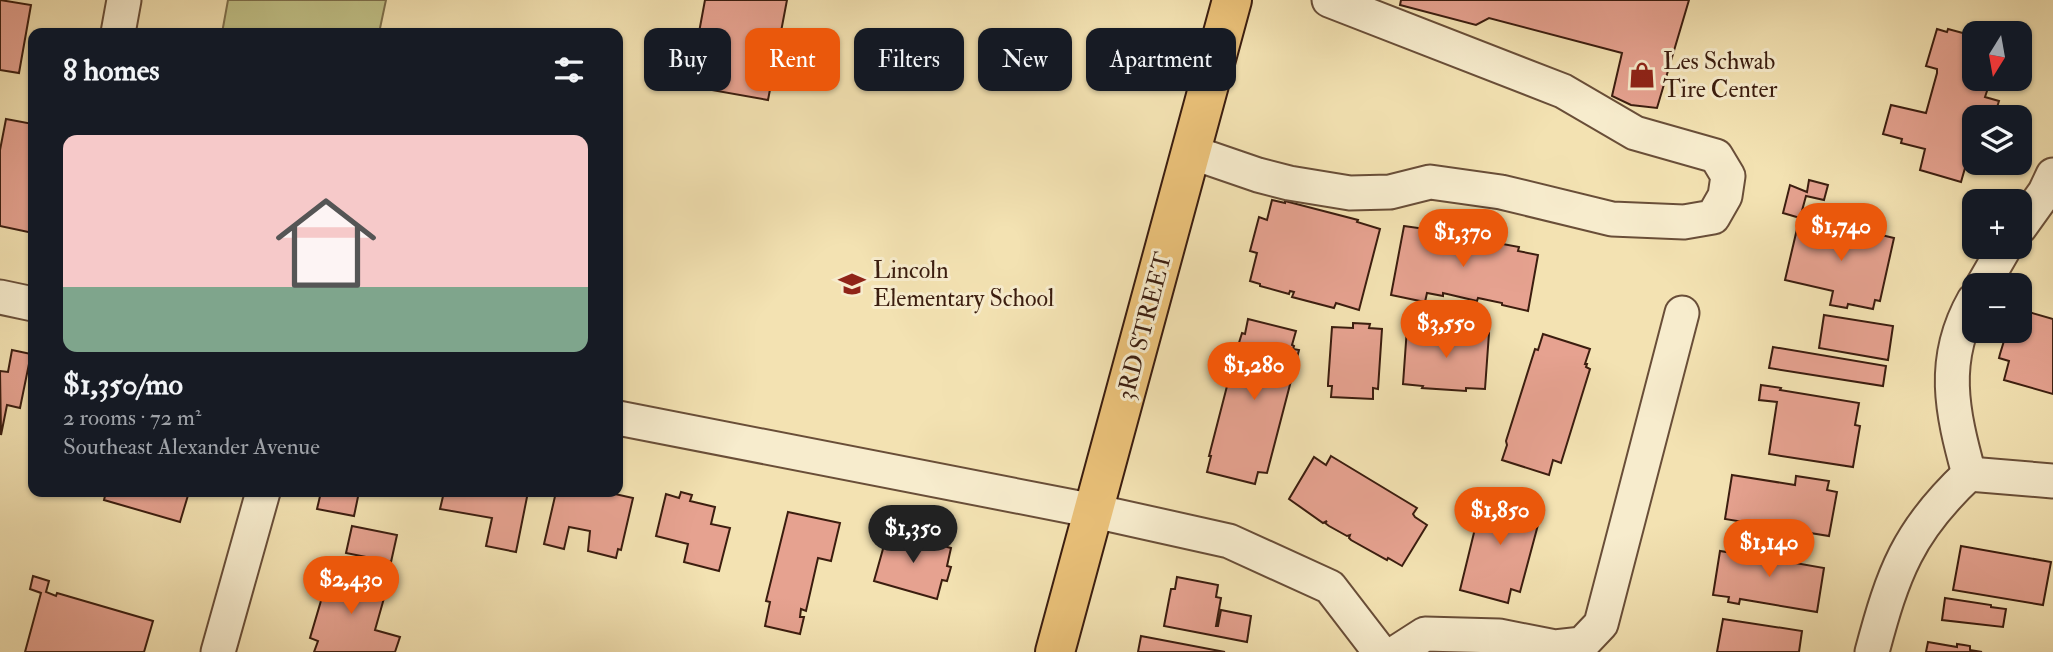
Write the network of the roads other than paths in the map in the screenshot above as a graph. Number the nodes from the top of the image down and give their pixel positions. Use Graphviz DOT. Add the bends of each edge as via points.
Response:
graph roads {
  1 [pos="124,0"];
  2 [pos="1231,0"];
  3 [pos="1329,0"];
  4 [pos="119,28"];
  5 [pos="1191,152"];
  6 [pos="2053,175"];
  7 [pos="2032,210"];
  8 [pos="0,297"];
  9 [pos="28,303"];
  10 [pos="1682,313"];
  11 [pos="1962,328"];
  12 [pos="623,419"];
  13 [pos="1969,474"];
  14 [pos="2053,481"];
  15 [pos="262,497"];
  16 [pos="1094,510"];
  17 [pos="218,652"];
  18 [pos="1055,652"];
  19 [pos="1380,652"];
  20 [pos="1397,652"];
  21 [pos="1872,652"];
  1 -- 4 [label="street"];
  2 -- 5 [label="highway, 3RD STREET"];
  3 -- 5 [label="street" via="1563,91 1635,133 1716,156 1728,176 1725,196 1713,217 1684,222 1612,219 1501,192 1430,182 1390,192 1350,192 1289,183"];
  5 -- 16 [label="highway, 3RD STREET"];
  6 -- 7 [label="street"];
  8 -- 9 [label="street"];
  10 -- 20 [label="street" via="1601,624 1582,644 1555,647 1499,636 1425,634"];
  11 -- 13 [label="street" via="1950,384"];
  12 -- 16 [label="street"];
  13 -- 14 [label="street"];
  13 -- 21 [label="street" via="1943,498 1911,542 1896,572"];
  15 -- 17 [label="street"];
  16 -- 18 [label="highway, 3RD STREET"];
  16 -- 19 [label="street" via="1229,541 1330,587"];
}
